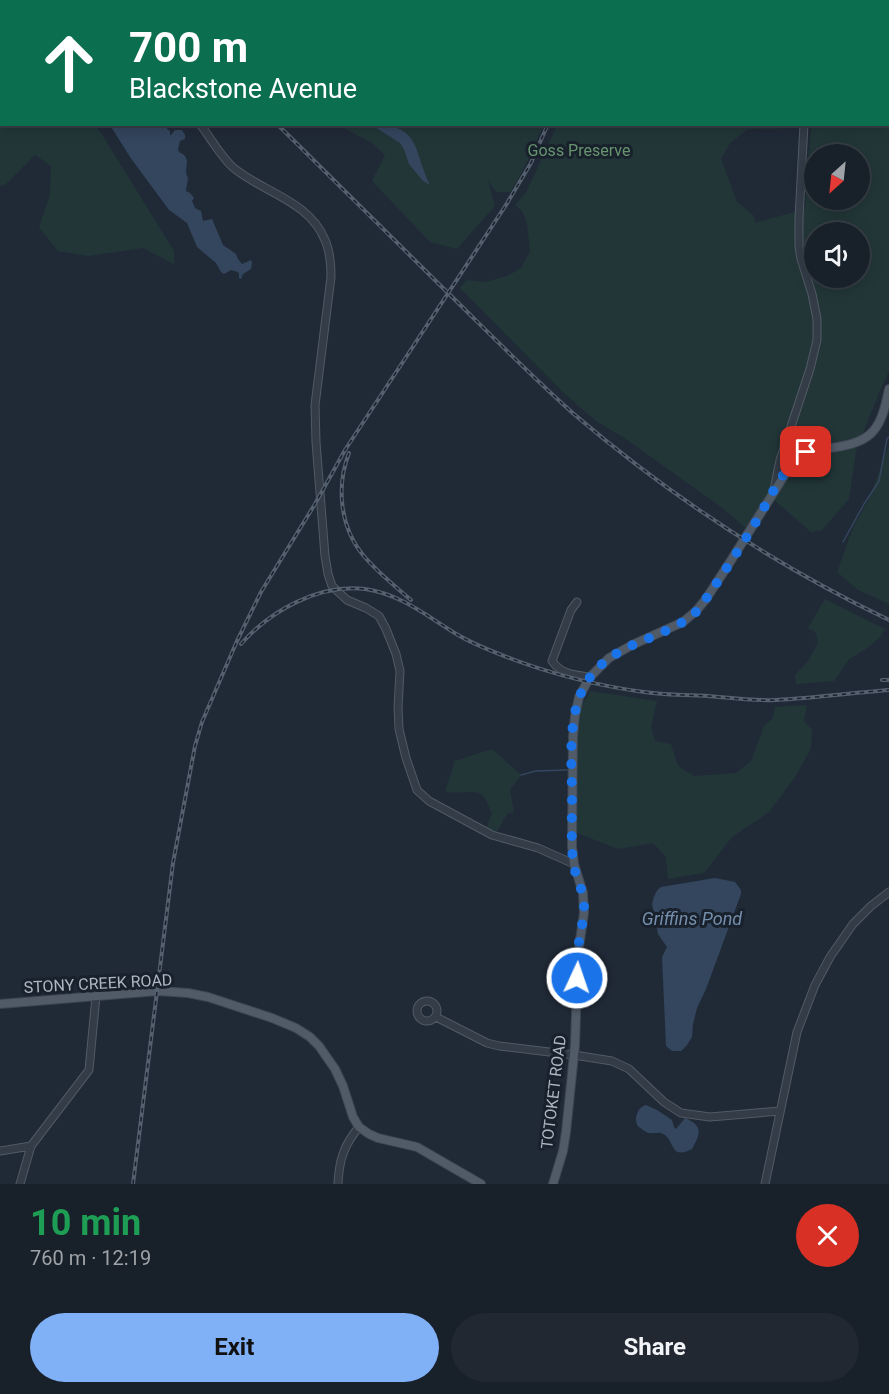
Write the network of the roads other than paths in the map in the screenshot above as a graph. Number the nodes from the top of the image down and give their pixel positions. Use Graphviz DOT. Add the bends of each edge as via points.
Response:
graph roads {
  1 [pos="201,126"];
  2 [pos="804,126"];
  3 [pos="889,389"];
  4 [pos="784,445"];
  5 [pos="799,456"];
  6 [pos="773,492"];
  7 [pos="577,602"];
  8 [pos="590,677"];
  9 [pos="573,864"];
  10 [pos="889,892"];
  11 [pos="96,996"];
  12 [pos="0,1004"];
  13 [pos="436,1017"];
  14 [pos="574,1054"];
  15 [pos="780,1111"];
  16 [pos="359,1127"];
  17 [pos="31,1146"];
  18 [pos="0,1151"];
  19 [pos="20,1184"];
  20 [pos="338,1184"];
  21 [pos="481,1184"];
  22 [pos="553,1184"];
  23 [pos="765,1184"];
  1 -- 9 [label="street" via="232,167 298,206 314,221 325,240 332,277 315,405 328,574 335,590 379,616 386,629 400,671 399,729 417,790 429,801 492,835 538,848"];
  2 -- 4 [label="street, TOTOKET ROAD" via="799,248 812,294 817,340"];
  3 -- 5 [label="main road" via="879,424 869,436 846,446"];
  4 -- 5 [label="street"];
  4 -- 6 [label="street, TOTOKET ROAD"];
  5 -- 6 [label="main road"];
  6 -- 8 [label="main road, TOTOKET ROAD" via="696,611 674,627 618,652"];
  7 -- 8 [label="street" via="552,661 568,674"];
  8 -- 9 [label="main road, TOTOKET ROAD" via="579,697 574,724"];
  9 -- 14 [label="main road, TOTOKET ROAD" via="584,906"];
  10 -- 15 [label="street" via="853,924 815,985 797,1032"];
  11 -- 12 [label="main road, STONY CREEK ROAD"];
  11 -- 16 [label="main road, STONY CREEK ROAD" via="188,993 232,1004 296,1028 319,1046 335,1069"];
  11 -- 17 [label="street" via="89,1070"];
  13 -- 14 [label="street" via="487,1043"];
  14 -- 15 [label="street" via="629,1068 681,1113 710,1117"];
  14 -- 22 [label="main road, TOTOKET ROAD" via="565,1144"];
  15 -- 23 [label="street"];
  16 -- 20 [label="street" via="341,1157"];
  16 -- 21 [label="main road" via="378,1138 417,1147"];
  17 -- 18 [label="street"];
  17 -- 19 [label="street"];
}
